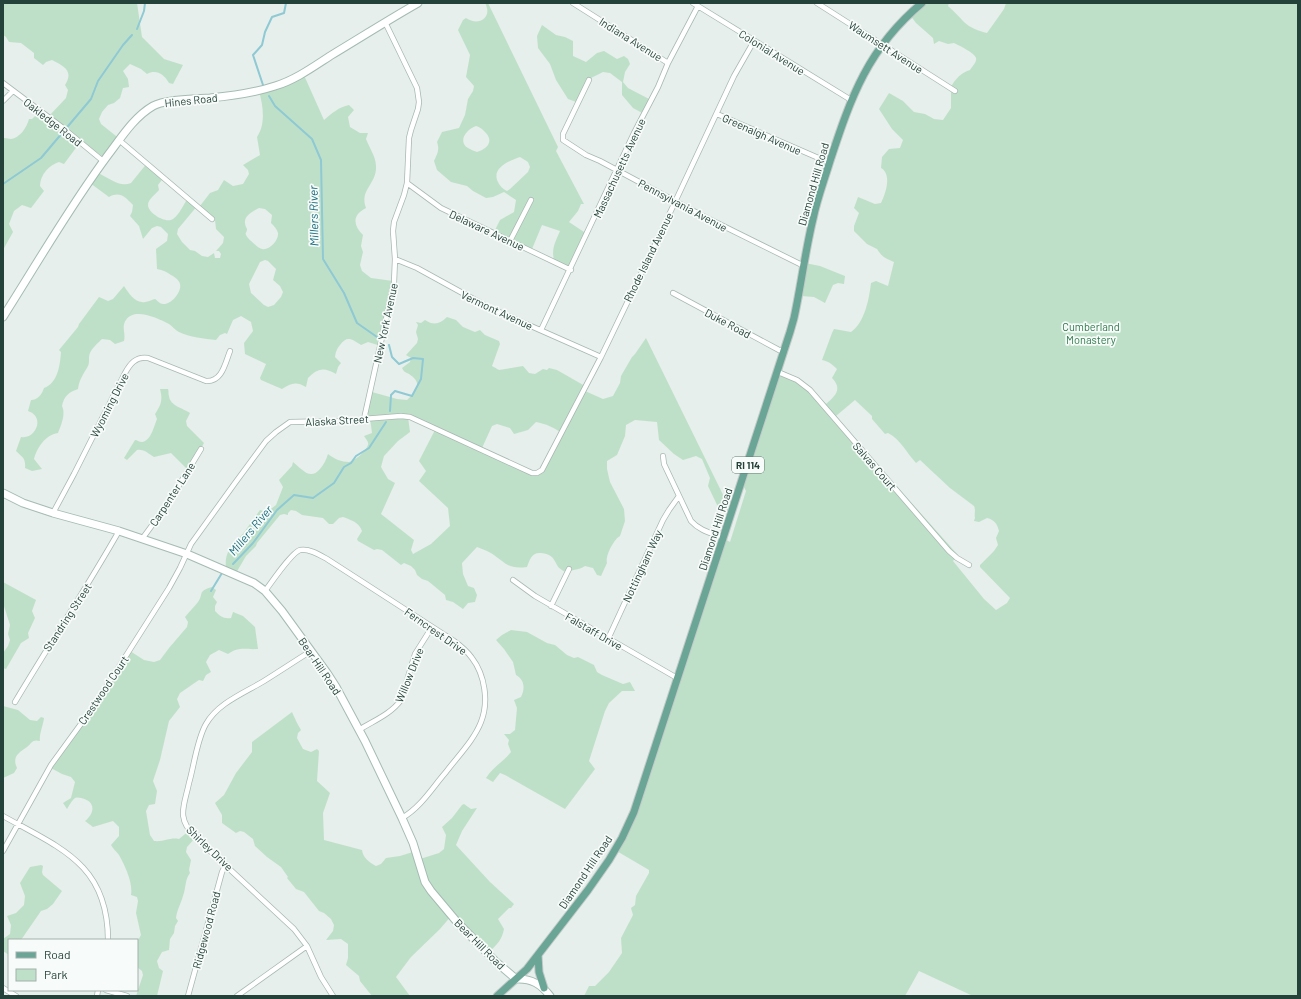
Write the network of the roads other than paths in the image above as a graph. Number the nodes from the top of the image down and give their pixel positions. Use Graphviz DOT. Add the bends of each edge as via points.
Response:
graph roads {
  1 [pos="418,3"];
  2 [pos="573,3"];
  3 [pos="693,3"];
  4 [pos="817,3"];
  5 [pos="922,3"];
  6 [pos="698,6"];
  7 [pos="384,22"];
  8 [pos="754,41"];
  9 [pos="882,45"];
  10 [pos="668,63"];
  11 [pos="589,80"];
  12 [pos="3,83"];
  13 [pos="13,91"];
  14 [pos="954,91"];
  15 [pos="851,100"];
  16 [pos="3,101"];
  17 [pos="717,114"];
  18 [pos="119,140"];
  19 [pos="103,161"];
  20 [pos="830,163"];
  21 [pos="617,171"];
  22 [pos="407,183"];
  23 [pos="531,200"];
  24 [pos="675,201"];
  25 [pos="212,219"];
  26 [pos="510,241"];
  27 [pos="395,259"];
  28 [pos="804,266"];
  29 [pos="571,270"];
  30 [pos="673,293"];
  31 [pos="3,317"];
  32 [pos="541,330"];
  33 [pos="230,351"];
  34 [pos="785,351"];
  35 [pos="601,357"];
  36 [pos="778,372"];
  37 [pos="364,419"];
  38 [pos="201,449"];
  39 [pos="664,456"];
  40 [pos="540,472"];
  41 [pos="3,493"];
  42 [pos="679,496"];
  43 [pos="53,513"];
  44 [pos="119,531"];
  45 [pos="724,538"];
  46 [pos="142,539"];
  47 [pos="187,554"];
  48 [pos="969,565"];
  49 [pos="569,569"];
  50 [pos="513,580"];
  51 [pos="265,591"];
  52 [pos="551,606"];
  53 [pos="432,627"];
  54 [pos="608,639"];
  55 [pos="311,651"];
  56 [pos="677,678"];
  57 [pos="15,702"];
  58 [pos="359,730"];
  59 [pos="3,816"];
  60 [pos="402,818"];
  61 [pos="17,824"];
  62 [pos="3,851"];
  63 [pos="226,864"];
  64 [pos="108,939"];
  65 [pos="307,946"];
  66 [pos="538,955"];
  67 [pos="516,979"];
  68 [pos="3,988"];
  69 [pos="544,988"];
  70 [pos="110,991"];
  71 [pos="16,996"];
  72 [pos="127,996"];
  73 [pos="188,996"];
  74 [pos="237,996"];
  75 [pos="334,996"];
  76 [pos="498,996"];
  77 [pos="550,996"];
  1 -- 7 [label="street, Hines Road"];
  2 -- 10 [label="street, Indiana Avenue"];
  3 -- 6 [label="street, Colonial Avenue"];
  4 -- 9 [label="street, Waumsett Avenue"];
  5 -- 9 [label="main road, Diamond Hill Road / RI 114" via="900,23"];
  6 -- 8 [label="street, Colonial Avenue"];
  6 -- 10 [label="street, Massachusetts Avenue"];
  7 -- 18 [label="street, Hines Road" via="284,84 236,95 172,101 152,106"];
  7 -- 22 [label="street, New York Avenue" via="419,95 418,109 408,142"];
  8 -- 15 [label="street, Colonial Avenue"];
  8 -- 17 [label="street, Rhode Island Avenue" via="734,76"];
  9 -- 14 [label="street, Waumsett Avenue"];
  9 -- 15 [label="main road, Diamond Hill Road / RI 114" via="867,67"];
  10 -- 21 [label="street, Massachusetts Avenue"];
  11 -- 21 [label="street, Pennsylvania Avenue" via="563,134 563,140"];
  12 -- 13 [label="street, Oakledge Road"];
  13 -- 16 [label="street"];
  13 -- 19 [label="street, Oakledge Road"];
  15 -- 20 [label="main road, Diamond Hill Road / RI 114"];
  17 -- 20 [label="street, Greenalgh Avenue"];
  17 -- 24 [label="street, Rhode Island Avenue"];
  18 -- 19 [label="street, Hines Road"];
  18 -- 25 [label="street"];
  19 -- 31 [label="street, Hines Road"];
  20 -- 28 [label="main road, Diamond Hill Road / RI 114" via="815,210"];
  21 -- 24 [label="street, Pennsylvania Avenue"];
  21 -- 29 [label="street, Massachusetts Avenue"];
  22 -- 26 [label="street, Delaware Avenue" via="441,208"];
  22 -- 27 [label="street, New York Avenue" via="394,222"];
  23 -- 26 [label="street"];
  24 -- 28 [label="street, Pennsylvania Avenue"];
  24 -- 35 [label="street, Rhode Island Avenue"];
  26 -- 29 [label="street, Delaware Avenue"];
  27 -- 32 [label="street, Vermont Avenue" via="417,268 488,307"];
  27 -- 37 [label="street, New York Avenue" via="392,296"];
  28 -- 34 [label="main road, Diamond Hill Road / RI 114"];
  29 -- 32 [label="street, Massachusetts Avenue"];
  30 -- 34 [label="street, Duke Road"];
  32 -- 35 [label="street, Vermont Avenue"];
  33 -- 43 [label="street, Wyoming Drive" via="218,377 211,381 148,358 141,357 133,362"];
  34 -- 36 [label="main road, Diamond Hill Road / RI 114"];
  35 -- 40 [label="street, Rhode Island Avenue"];
  36 -- 45 [label="main road, Diamond Hill Road / RI 114"];
  36 -- 48 [label="street, Salvas Court" via="797,380 810,390 949,551"];
  37 -- 40 [label="street, Alaska Street" via="410,417 532,473"];
  37 -- 47 [label="street, Alaska Street" via="290,422 285,425 262,447 191,544"];
  38 -- 46 [label="street, Carpenter Lane" via="167,505"];
  39 -- 42 [label="street" via="664,464"];
  41 -- 43 [label="street, Bear Hill Road"];
  42 -- 45 [label="street" via="696,526"];
  42 -- 54 [label="street, Nottingham Way" via="664,520"];
  43 -- 44 [label="street, Bear Hill Road"];
  44 -- 46 [label="street, Bear Hill Road"];
  44 -- 57 [label="street, Standring Street"];
  45 -- 56 [label="main road, Diamond Hill Road / RI 114"];
  46 -- 47 [label="street, Bear Hill Road"];
  47 -- 51 [label="street, Bear Hill Road" via="254,583"];
  47 -- 61 [label="street, Crestwood Court" via="169,588 94,706 51,765"];
  49 -- 52 [label="street"];
  50 -- 52 [label="street, Falstaff Drive"];
  51 -- 53 [label="street, Ferncrest Drive" via="296,552 310,551 327,559"];
  51 -- 55 [label="street, Bear Hill Road"];
  52 -- 54 [label="street, Falstaff Drive"];
  53 -- 58 [label="street, Willow Drive" via="412,661 401,700 396,707"];
  53 -- 60 [label="street, Ferncrest Drive" via="454,641 477,665 485,691 484,712 481,723 472,737 418,807"];
  54 -- 56 [label="street, Falstaff Drive"];
  55 -- 58 [label="street, Bear Hill Road" via="327,673"];
  55 -- 63 [label="street, Shirley Drive" via="224,705 205,726 183,818 188,829"];
  56 -- 66 [label="main road, Diamond Hill Road / RI 114" via="643,786 622,838 601,872"];
  58 -- 60 [label="street, Bear Hill Road"];
  59 -- 61 [label="street"];
  60 -- 67 [label="street, Bear Hill Road" via="425,882 431,891 457,922"];
  61 -- 62 [label="street, Crestwood Court"];
  61 -- 64 [label="street" via="62,849 82,866 103,900"];
  63 -- 65 [label="street, Shirley Drive" via="290,924"];
  63 -- 73 [label="street, Ridgewood Road"];
  65 -- 74 [label="street"];
  65 -- 75 [label="street, Shirley Drive" via="321,977"];
  66 -- 67 [label="main road, Diamond Hill Road / RI 114"];
  66 -- 69 [label="main road" via="539,972"];
  67 -- 69 [label="street" via="533,980"];
  67 -- 76 [label="main road, Diamond Hill Road / RI 114"];
  68 -- 71 [label="street"];
  69 -- 77 [label="street"];
  70 -- 72 [label="street"];
}
